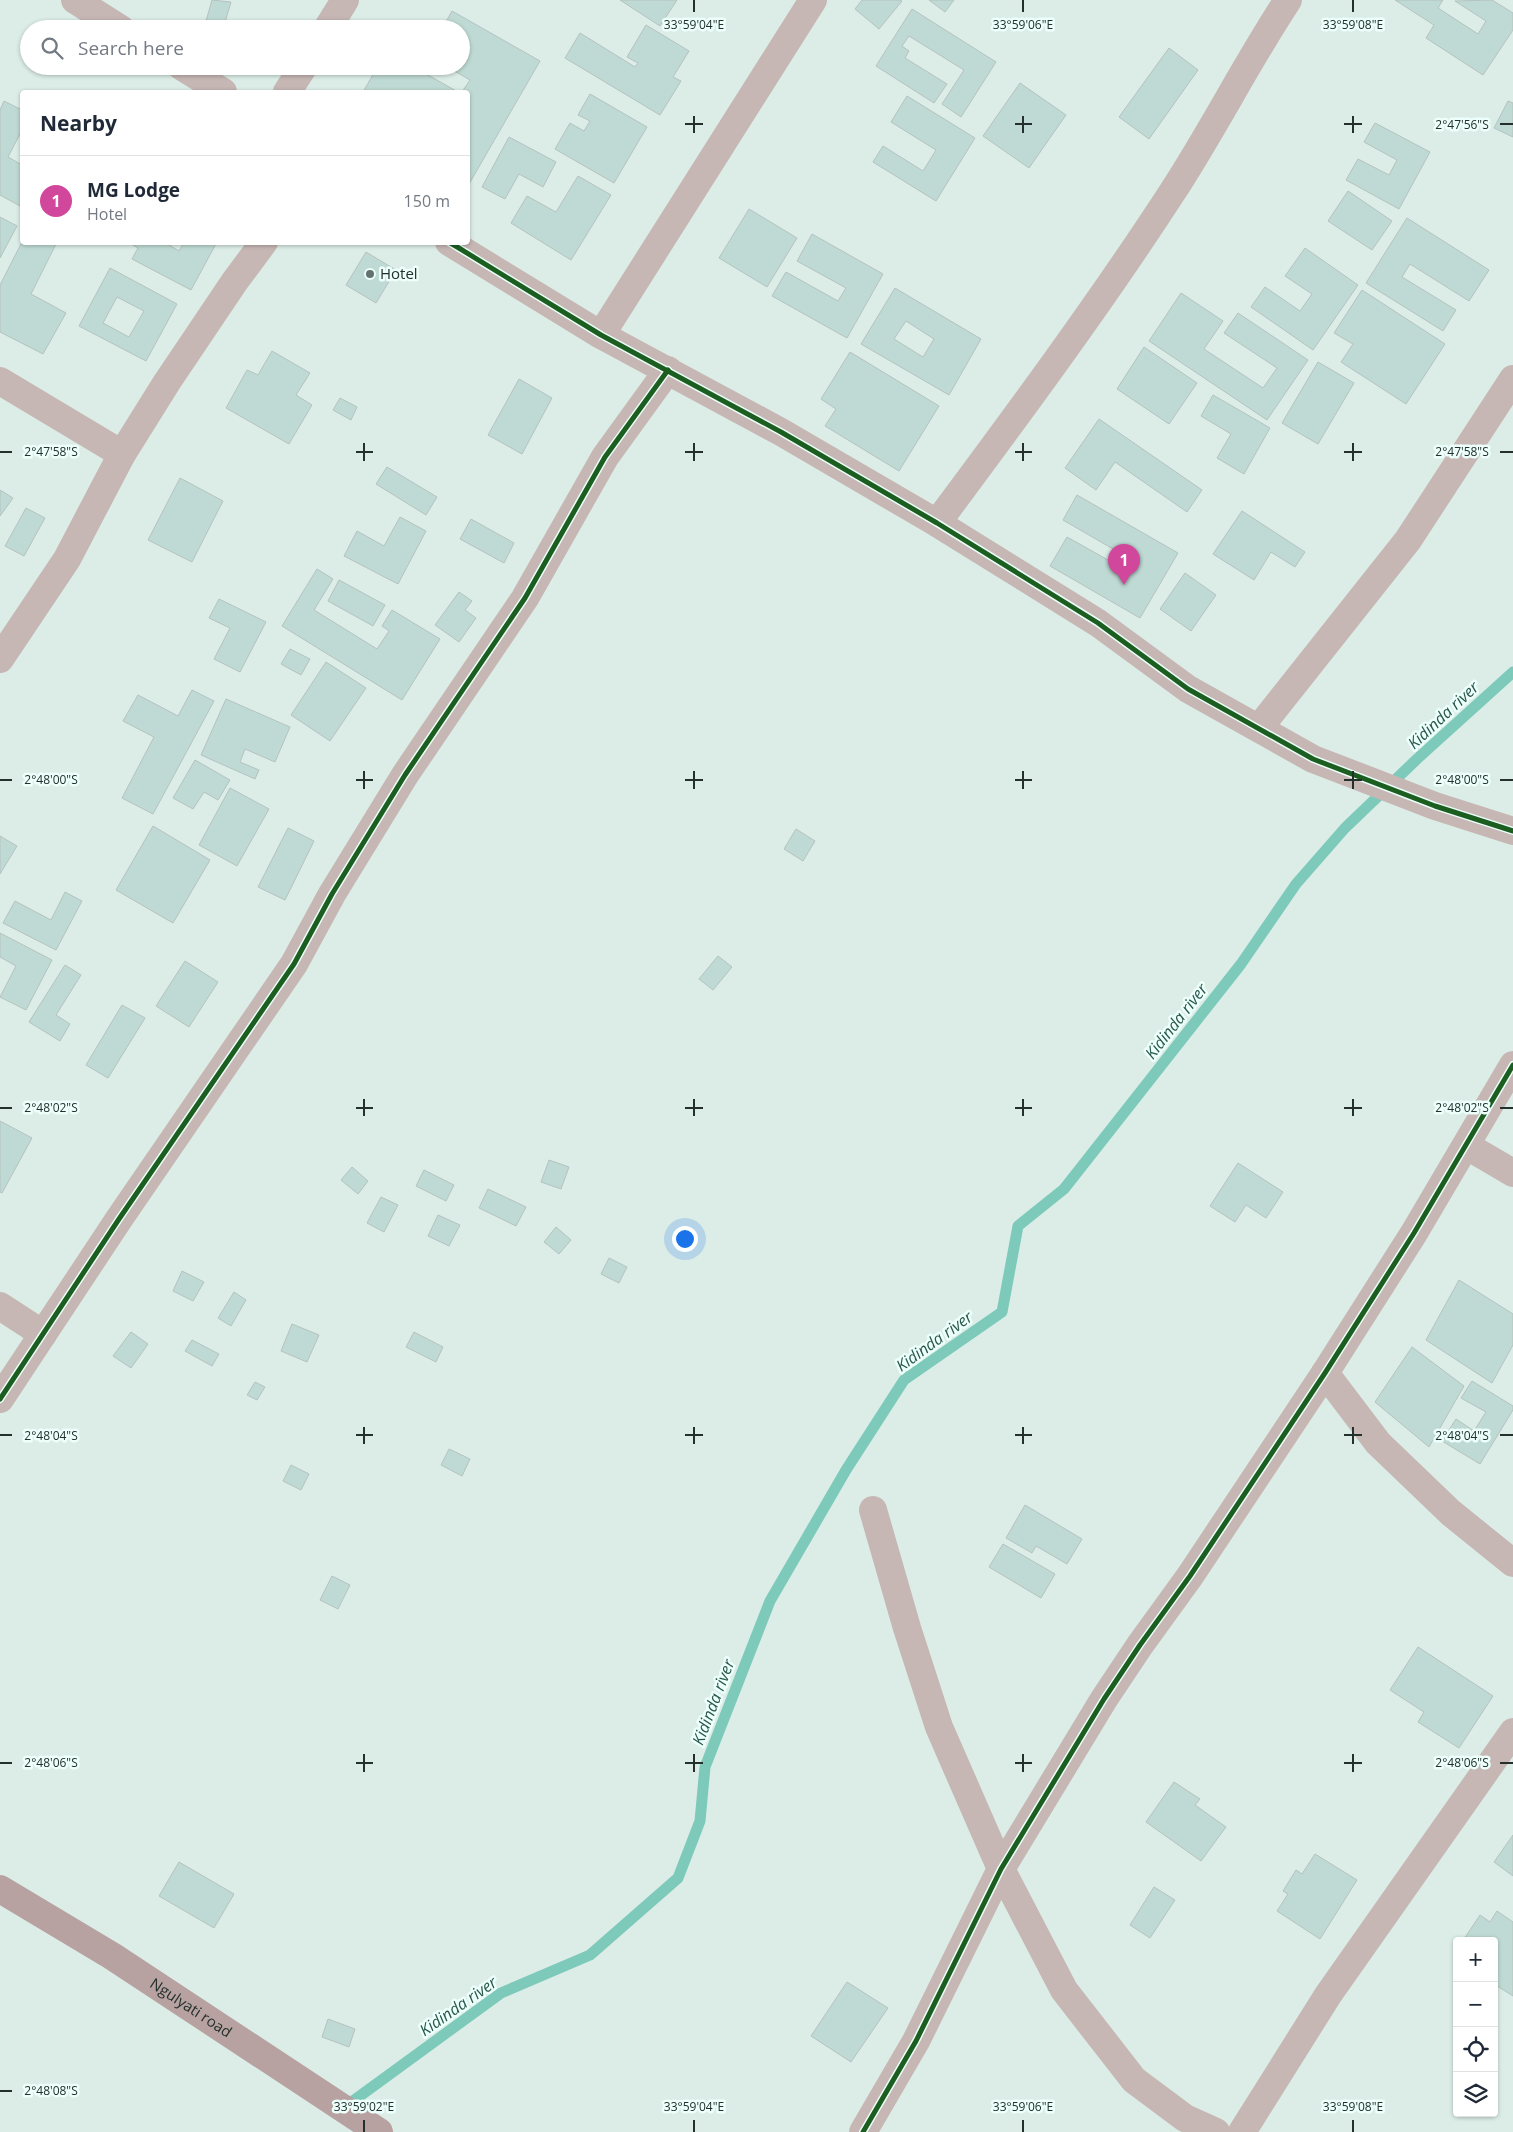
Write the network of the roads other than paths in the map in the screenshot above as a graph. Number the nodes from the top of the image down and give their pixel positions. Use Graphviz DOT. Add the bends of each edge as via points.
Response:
graph roads {
  1 [pos="74,0"];
  2 [pos="345,0"];
  3 [pos="813,0"];
  4 [pos="1288,0"];
  5 [pos="106,20"];
  6 [pos="333,20"];
  7 [pos="195,75"];
  8 [pos="298,75"];
  9 [pos="219,90"];
  10 [pos="288,90"];
  11 [pos="262,245"];
  12 [pos="454,245"];
  13 [pos="601,335"];
  14 [pos="668,370"];
  15 [pos="1513,378"];
  16 [pos="0,381"];
  17 [pos="122,454"];
  18 [pos="937,523"];
  19 [pos="0,659"];
  20 [pos="1260,728"];
  21 [pos="1513,831"];
  22 [pos="1513,1065"];
  23 [pos="1466,1146"];
  24 [pos="1513,1174"];
  25 [pos="0,1306"];
  26 [pos="43,1334"];
  27 [pos="1325,1373"];
  28 [pos="0,1399"];
  29 [pos="873,1510"];
  30 [pos="1513,1563"];
  31 [pos="1513,1732"];
  32 [pos="1001,1870"];
  33 [pos="0,1889"];
  34 [pos="379,2132"];
  35 [pos="863,2132"];
  36 [pos="1216,2132"];
  37 [pos="1242,2132"];
  1 -- 5 [label="street"];
  2 -- 6 [label="street"];
  3 -- 13 [label="street"];
  4 -- 18 [label="street" via="1174,190 1051,370"];
  7 -- 9 [label="street"];
  8 -- 10 [label="street"];
  11 -- 17 [label="street" via="167,382"];
  12 -- 13 [label="street"];
  13 -- 14 [label="street"];
  14 -- 18 [label="street"];
  14 -- 26 [label="street" via="605,456 525,598 405,774 294,964"];
  15 -- 20 [label="street" via="1408,540"];
  16 -- 17 [label="street"];
  17 -- 19 [label="street" via="66,559"];
  18 -- 20 [label="street" via="1098,623 1188,689"];
  20 -- 21 [label="street" via="1314,759 1435,806"];
  22 -- 23 [label="street"];
  23 -- 24 [label="street"];
  23 -- 27 [label="street"];
  25 -- 26 [label="street"];
  26 -- 28 [label="street"];
  27 -- 30 [label="street" via="1378,1443 1451,1512"];
  27 -- 32 [label="street" via="1109,1691"];
  29 -- 32 [label="street" via="938,1727"];
  31 -- 37 [label="street" via="1328,1994"];
  32 -- 35 [label="street" via="916,2041"];
  32 -- 36 [label="street" via="1064,1990 1134,2080 1185,2118"];
  33 -- 34 [label="main road, Ngulyati road" via="112,1956"];
}
